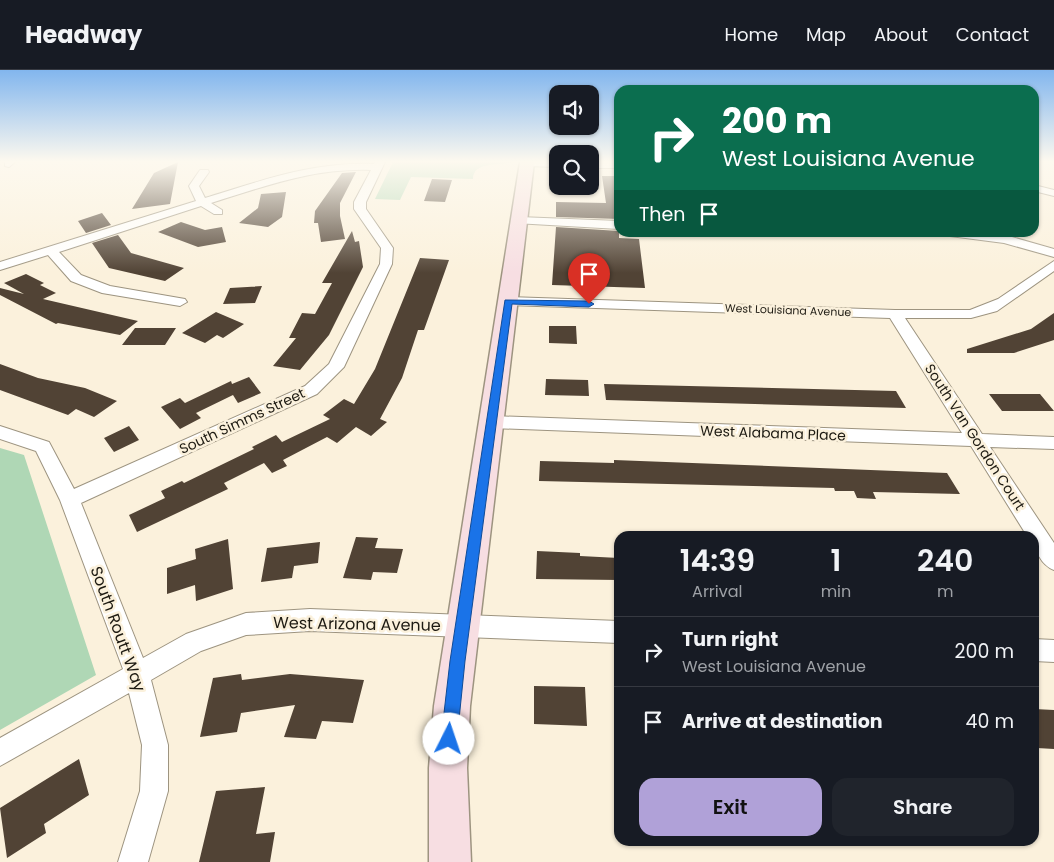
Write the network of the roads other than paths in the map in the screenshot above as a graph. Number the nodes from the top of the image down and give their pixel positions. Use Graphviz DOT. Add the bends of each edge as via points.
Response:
graph roads {
  1 [pos="199,199"];
  2 [pos="215,199"];
  3 [pos="362,199"];
  4 [pos="522,199"];
  5 [pos="202,203"];
  6 [pos="218,212"];
  7 [pos="519,221"];
  8 [pos="614,225"];
  9 [pos="989,237"];
  10 [pos="50,250"];
  11 [pos="1054,253"];
  12 [pos="1054,265"];
  13 [pos="0,266"];
  14 [pos="508,301"];
  15 [pos="180,302"];
  16 [pos="895,314"];
  17 [pos="492,422"];
  18 [pos="0,432"];
  19 [pos="977,441"];
  20 [pos="1054,444"];
  21 [pos="70,500"];
  22 [pos="1035,531"];
  23 [pos="1039,538"];
  24 [pos="1054,561"];
  25 [pos="463,625"];
  26 [pos="614,632"];
  27 [pos="1039,650"];
  28 [pos="1054,651"];
  29 [pos="137,675"];
  30 [pos="0,753"];
  31 [pos="133,862"];
  32 [pos="450,862"];
  1 -- 5 [label="street"];
  2 -- 5 [label="street"];
  3 -- 21 [label="street, South Simms Street" via="360,209 387,248 386,264 336,367 311,390"];
  4 -- 7 [label="main road"];
  5 -- 6 [label="street"];
  5 -- 10 [label="street"];
  7 -- 8 [label="street"];
  7 -- 14 [label="main road"];
  9 -- 11 [label="street"];
  10 -- 13 [label="street"];
  10 -- 15 [label="street" via="76,278 107,290"];
  12 -- 16 [label="street, West Louisiana Avenue" via="1004,302 983,312"];
  14 -- 16 [label="street, West Louisiana Avenue"];
  14 -- 17 [label="main road"];
  16 -- 19 [label="street, South Van Gordon Court"];
  17 -- 19 [label="street, West Alabama Place"];
  17 -- 25 [label="main road"];
  18 -- 21 [label="street, South Routt Way" via="43,447"];
  19 -- 20 [label="street, West Alabama Place"];
  19 -- 22 [label="street, South Van Gordon Court"];
  21 -- 29 [label="street, South Routt Way"];
  23 -- 24 [label="street, South Van Gordon Court"];
  25 -- 26 [label="street, West Arizona Avenue"];
  25 -- 29 [label="street, West Arizona Avenue" via="310,620 246,624 194,642"];
  25 -- 32 [label="main road" via="449,739 447,814"];
  27 -- 28 [label="street"];
  29 -- 30 [label="street"];
  29 -- 31 [label="street, South Routt Way" via="156,745 154,790"];
}
